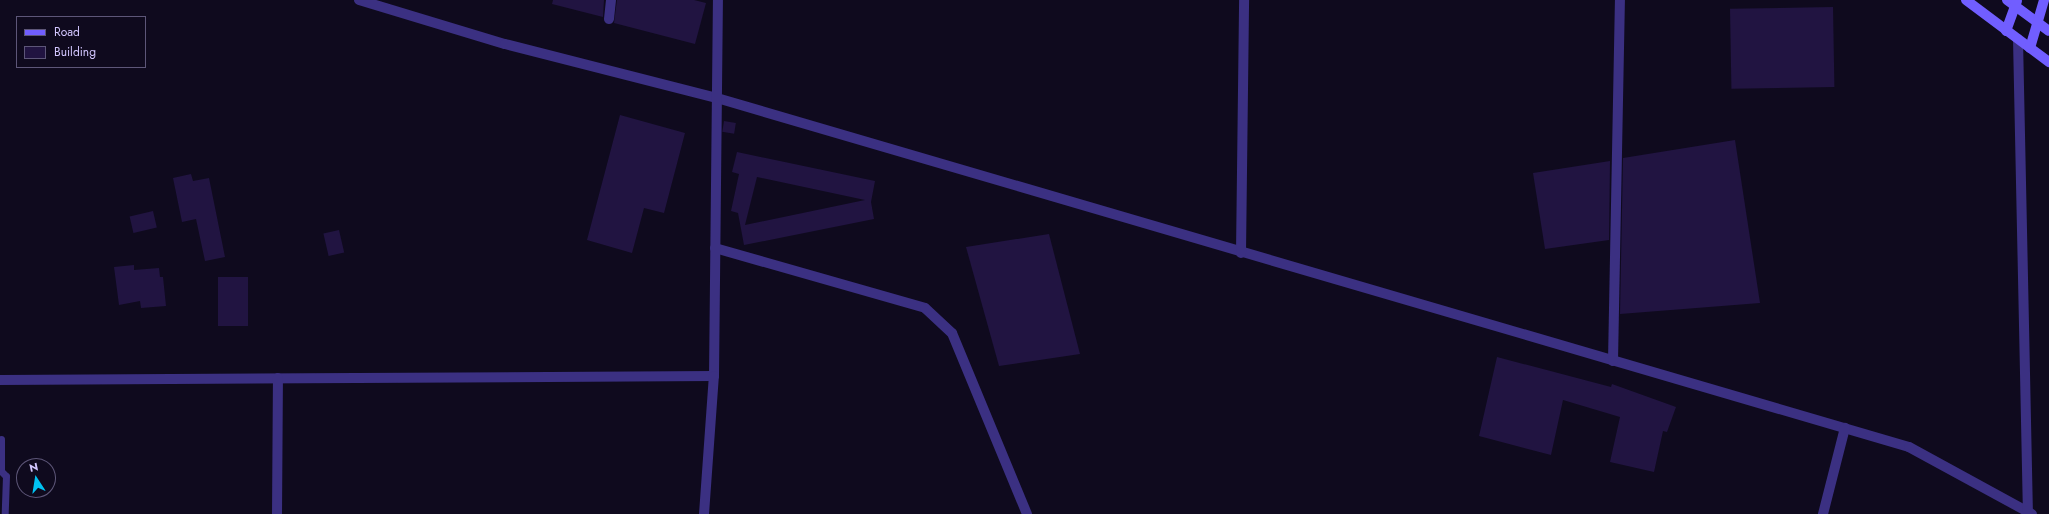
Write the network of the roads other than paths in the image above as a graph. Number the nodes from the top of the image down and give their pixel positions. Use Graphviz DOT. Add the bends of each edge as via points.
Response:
graph roads {
  1 [pos="359,0"];
  2 [pos="611,0"];
  3 [pos="718,0"];
  4 [pos="1244,0"];
  5 [pos="1620,0"];
  6 [pos="1966,0"];
  7 [pos="2044,0"];
  8 [pos="2013,2"];
  9 [pos="609,19"];
  10 [pos="2037,22"];
  11 [pos="2006,31"];
  12 [pos="2049,32"];
  13 [pos="2018,39"];
  14 [pos="2030,48"];
  15 [pos="2049,62"];
  16 [pos="717,98"];
  17 [pos="715,248"];
  18 [pos="1241,253"];
  19 [pos="1613,361"];
  20 [pos="714,376"];
  21 [pos="278,378"];
  22 [pos="0,380"];
  23 [pos="1845,428"];
  24 [pos="1,439"];
  25 [pos="0,470"];
  26 [pos="2030,513"];
  27 [pos="5,514"];
  28 [pos="277,514"];
  29 [pos="704,514"];
  30 [pos="1027,514"];
  31 [pos="1822,514"];
  1 -- 16 [label="street" via="505,44"];
  2 -- 9 [label="street"];
  3 -- 16 [label="street"];
  4 -- 18 [label="street"];
  5 -- 19 [label="street"];
  6 -- 11 [label="street"];
  7 -- 10 [label="street"];
  8 -- 10 [label="street"];
  8 -- 11 [label="street"];
  10 -- 12 [label="street"];
  10 -- 14 [label="street"];
  11 -- 13 [label="street"];
  13 -- 14 [label="street"];
  13 -- 26 [label="street"];
  14 -- 15 [label="street"];
  16 -- 17 [label="street"];
  16 -- 18 [label="street"];
  17 -- 20 [label="street"];
  17 -- 30 [label="street" via="924,308 952,333"];
  18 -- 19 [label="street"];
  19 -- 23 [label="street"];
  20 -- 21 [label="street"];
  20 -- 29 [label="street"];
  21 -- 22 [label="street"];
  21 -- 28 [label="street"];
  23 -- 26 [label="street" via="1908,447"];
  23 -- 31 [label="street"];
  24 -- 25 [label="lane"];
  25 -- 27 [label="lane" via="6,476"];
}
